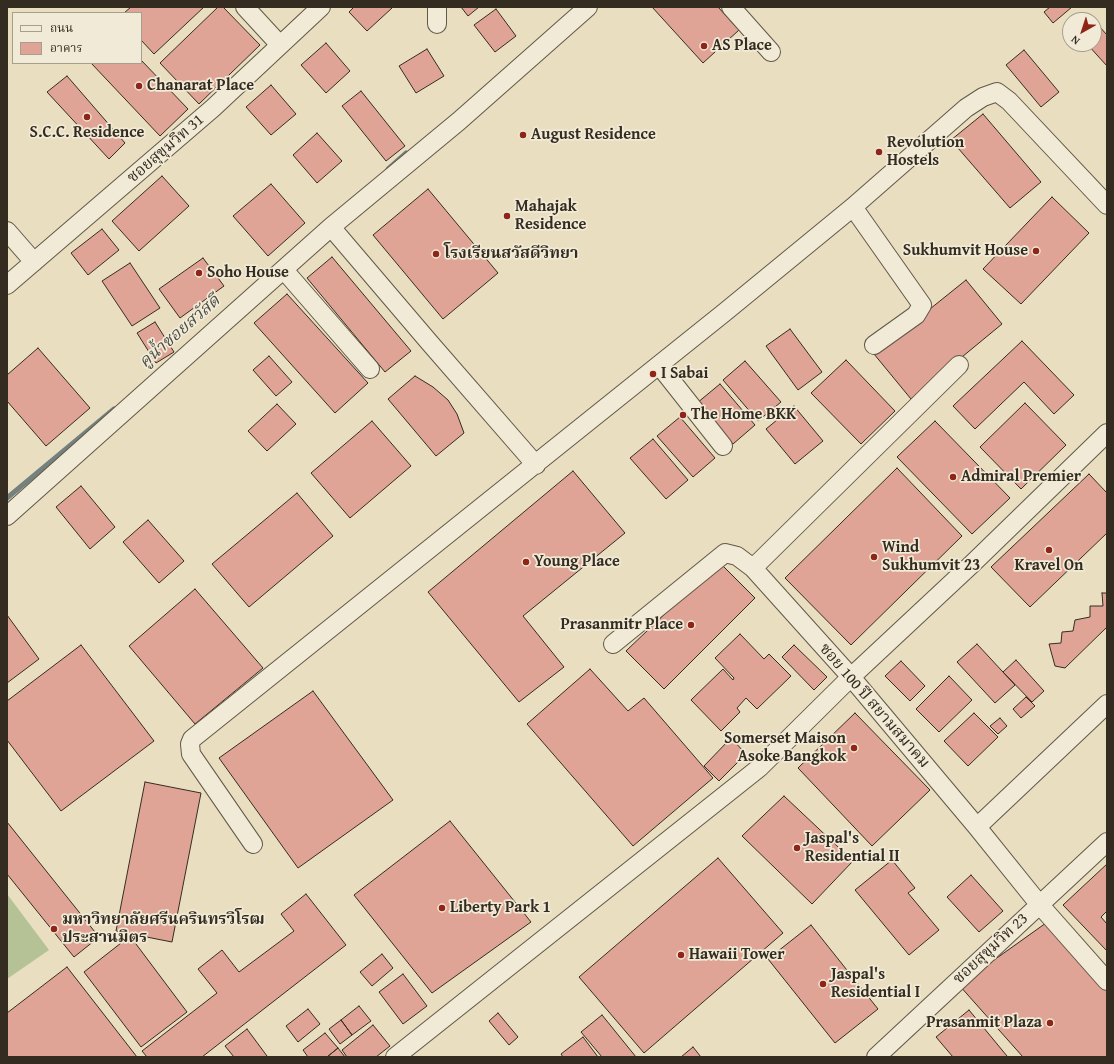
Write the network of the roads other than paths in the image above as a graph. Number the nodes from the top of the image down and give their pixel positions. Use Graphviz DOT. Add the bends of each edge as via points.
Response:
graph roads {
  1 [pos="245,7"];
  2 [pos="321,7"];
  3 [pos="588,7"];
  4 [pos="731,7"];
  5 [pos="280,45"];
  6 [pos="771,52"];
  7 [pos="1107,205"];
  8 [pos="854,207"];
  9 [pos="331,226"];
  10 [pos="7,231"];
  11 [pos="34,262"];
  12 [pos="284,270"];
  13 [pos="7,285"];
  14 [pos="874,345"];
  15 [pos="659,365"];
  16 [pos="959,365"];
  17 [pos="370,369"];
  18 [pos="1107,433"];
  19 [pos="724,446"];
  20 [pos="536,465"];
  21 [pos="7,516"];
  22 [pos="753,568"];
  23 [pos="613,644"];
  24 [pos="851,677"];
  25 [pos="1107,704"];
  26 [pos="977,828"];
  27 [pos="1107,842"];
  28 [pos="253,844"];
  29 [pos="1039,904"];
  30 [pos="1107,981"];
  31 [pos="395,1057"];
  32 [pos="876,1057"];
  1 -- 5 [label="street"];
  2 -- 5 [label="street, ซอยสุขุมวิท 31"];
  3 -- 9 [label="street" via="459,121"];
  4 -- 6 [label="street"];
  5 -- 11 [label="street, ซอยสุขุมวิท 31" via="213,108"];
  7 -- 8 [label="street" via="1009,101 997,92 966,108"];
  8 -- 14 [label="street" via="922,305 916,315"];
  8 -- 15 [label="street"];
  9 -- 12 [label="street"];
  9 -- 20 [label="street"];
  10 -- 11 [label="street"];
  11 -- 13 [label="street, ซอยสุขุมวิท 31"];
  12 -- 17 [label="street"];
  12 -- 21 [label="street"];
  15 -- 19 [label="street"];
  15 -- 20 [label="street"];
  16 -- 22 [label="street"];
  18 -- 24 [label="street"];
  20 -- 28 [label="street" via="192,738 191,754"];
  22 -- 23 [label="street, ซอย 100 ปี สยามสมาคม" via="737,556 725,553"];
  22 -- 24 [label="street, ซอย 100 ปี สยามสมาคม"];
  24 -- 26 [label="street, ซอย 100 ปี สยามสมาคม"];
  24 -- 31 [label="street" via="759,768"];
  25 -- 26 [label="street"];
  26 -- 29 [label="street, ซอย 100 ปี สยามสมาคม"];
  27 -- 29 [label="street, ซอยสุขุมวิท 23"];
  29 -- 30 [label="street, ซอย 100 ปี สยามสมาคม"];
  29 -- 32 [label="street, ซอยสุขุมวิท 23"];
}
